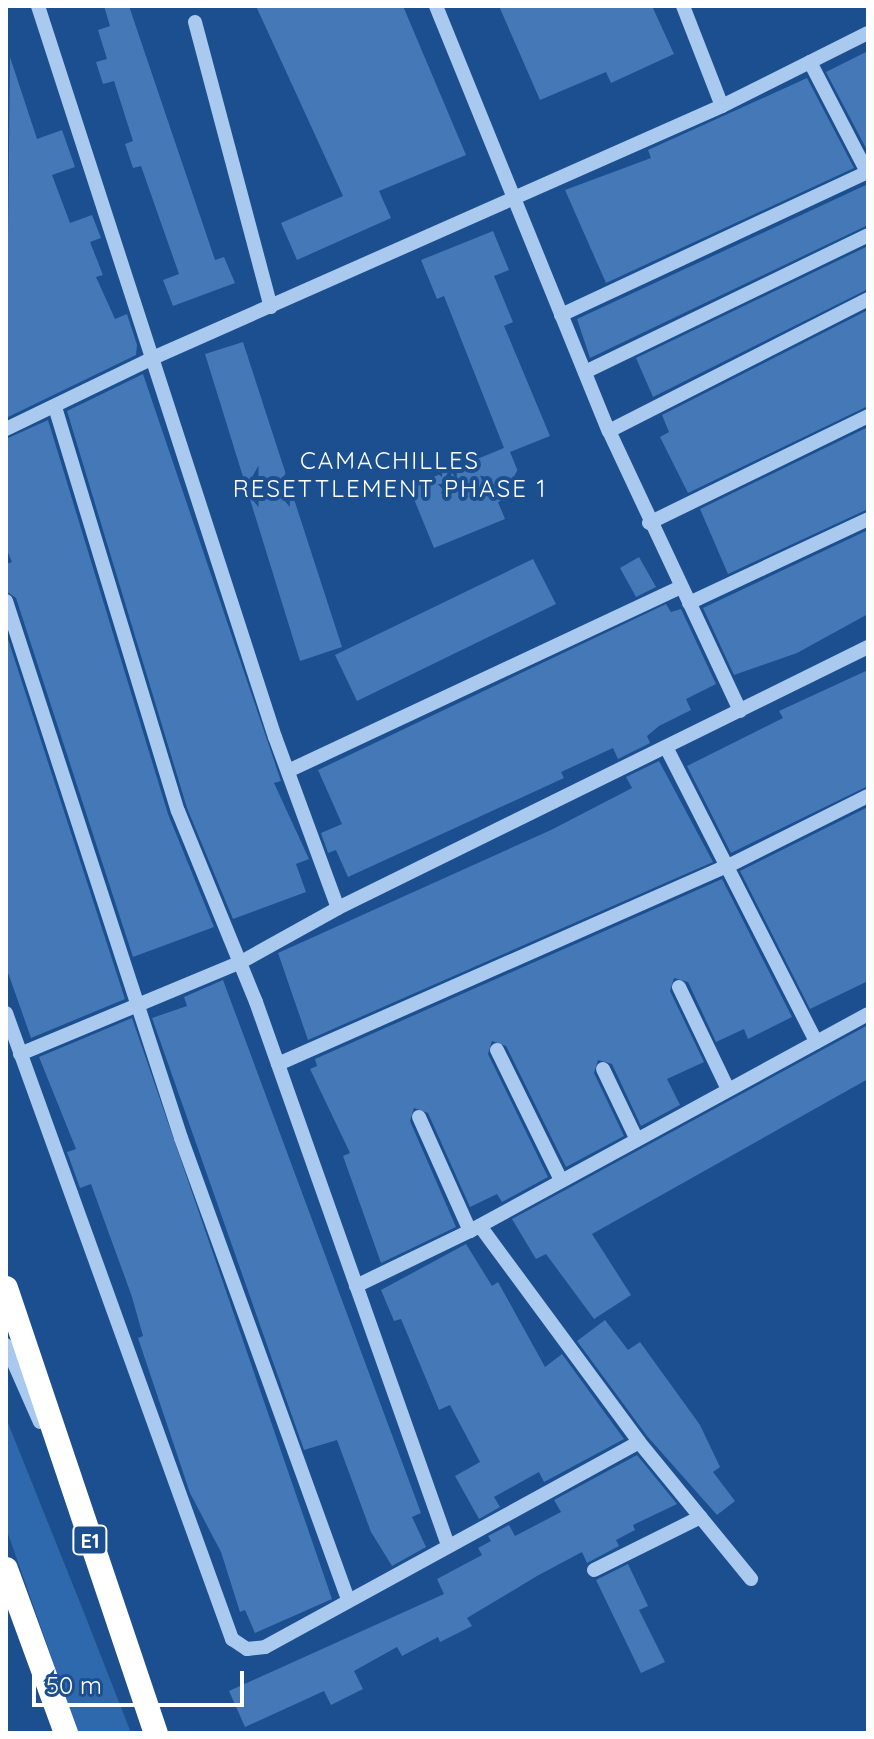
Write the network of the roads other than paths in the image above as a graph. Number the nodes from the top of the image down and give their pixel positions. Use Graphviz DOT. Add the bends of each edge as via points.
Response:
graph roads {
  1 [pos="38,6"];
  2 [pos="436,6"];
  3 [pos="683,6"];
  4 [pos="195,22"];
  5 [pos="868,33"];
  6 [pos="810,62"];
  7 [pos="722,106"];
  8 [pos="868,173"];
  9 [pos="512,197"];
  10 [pos="868,235"];
  11 [pos="868,299"];
  12 [pos="271,307"];
  13 [pos="561,315"];
  14 [pos="155,357"];
  15 [pos="585,372"];
  16 [pos="55,407"];
  17 [pos="868,416"];
  18 [pos="6,429"];
  19 [pos="609,431"];
  20 [pos="868,519"];
  21 [pos="649,523"];
  22 [pos="680,587"];
  23 [pos="6,601"];
  24 [pos="689,603"];
  25 [pos="868,647"];
  26 [pos="740,711"];
  27 [pos="666,747"];
  28 [pos="288,771"];
  29 [pos="868,796"];
  30 [pos="730,865"];
  31 [pos="338,908"];
  32 [pos="241,962"];
  33 [pos="679,987"];
  34 [pos="137,1007"];
  35 [pos="6,1013"];
  36 [pos="868,1014"];
  37 [pos="816,1042"];
  38 [pos="497,1050"];
  39 [pos="20,1054"];
  40 [pos="278,1064"];
  41 [pos="603,1069"];
  42 [pos="727,1087"];
  43 [pos="419,1117"];
  44 [pos="636,1138"];
  45 [pos="561,1180"];
  46 [pos="475,1228"];
  47 [pos="356,1286"];
  48 [pos="6,1288"];
  49 [pos="6,1345"];
  50 [pos="639,1442"];
  51 [pos="79,1510"];
  52 [pos="701,1517"];
  53 [pos="448,1545"];
  54 [pos="6,1569"];
  55 [pos="594,1570"];
  56 [pos="751,1579"];
  57 [pos="347,1597"];
  58 [pos="66,1733"];
  59 [pos="156,1733"];
  1 -- 14 [label="street"];
  2 -- 9 [label="street"];
  3 -- 7 [label="street"];
  4 -- 12 [label="street"];
  5 -- 6 [label="street"];
  6 -- 7 [label="street"];
  6 -- 8 [label="street"];
  7 -- 9 [label="street"];
  8 -- 13 [label="street"];
  9 -- 12 [label="street"];
  9 -- 13 [label="street"];
  10 -- 15 [label="street"];
  11 -- 19 [label="street"];
  12 -- 14 [label="street"];
  13 -- 15 [label="street"];
  14 -- 16 [label="street"];
  14 -- 28 [label="street"];
  15 -- 19 [label="street"];
  16 -- 18 [label="street"];
  16 -- 32 [label="street" via="167,778"];
  17 -- 21 [label="street"];
  19 -- 21 [label="street"];
  20 -- 24 [label="street"];
  21 -- 22 [label="street"];
  22 -- 24 [label="street"];
  22 -- 28 [label="street"];
  23 -- 34 [label="street" via="101,877"];
  24 -- 26 [label="street"];
  25 -- 26 [label="street"];
  26 -- 27 [label="street"];
  27 -- 30 [label="street"];
  27 -- 31 [label="street"];
  28 -- 31 [label="street"];
  29 -- 30 [label="street"];
  30 -- 37 [label="street"];
  30 -- 40 [label="street"];
  31 -- 32 [label="street"];
  32 -- 34 [label="street"];
  32 -- 40 [label="street"];
  33 -- 42 [label="street"];
  34 -- 39 [label="street"];
  34 -- 57 [label="street"];
  35 -- 39 [label="street"];
  36 -- 37 [label="street"];
  37 -- 42 [label="street"];
  38 -- 45 [label="street"];
  39 -- 57 [label="street" via="232,1639 247,1649 265,1647"];
  40 -- 47 [label="street"];
  41 -- 44 [label="street"];
  42 -- 44 [label="street"];
  43 -- 46 [label="street"];
  44 -- 45 [label="street"];
  45 -- 46 [label="street"];
  46 -- 47 [label="street"];
  46 -- 50 [label="street"];
  47 -- 53 [label="street"];
  48 -- 51 [label="highway, E1"];
  49 -- 51 [label="street"];
  50 -- 52 [label="street"];
  50 -- 53 [label="street"];
  51 -- 59 [label="highway, E1"];
  52 -- 55 [label="street"];
  52 -- 56 [label="street"];
  53 -- 57 [label="street"];
  54 -- 58 [label="highway"];
}
